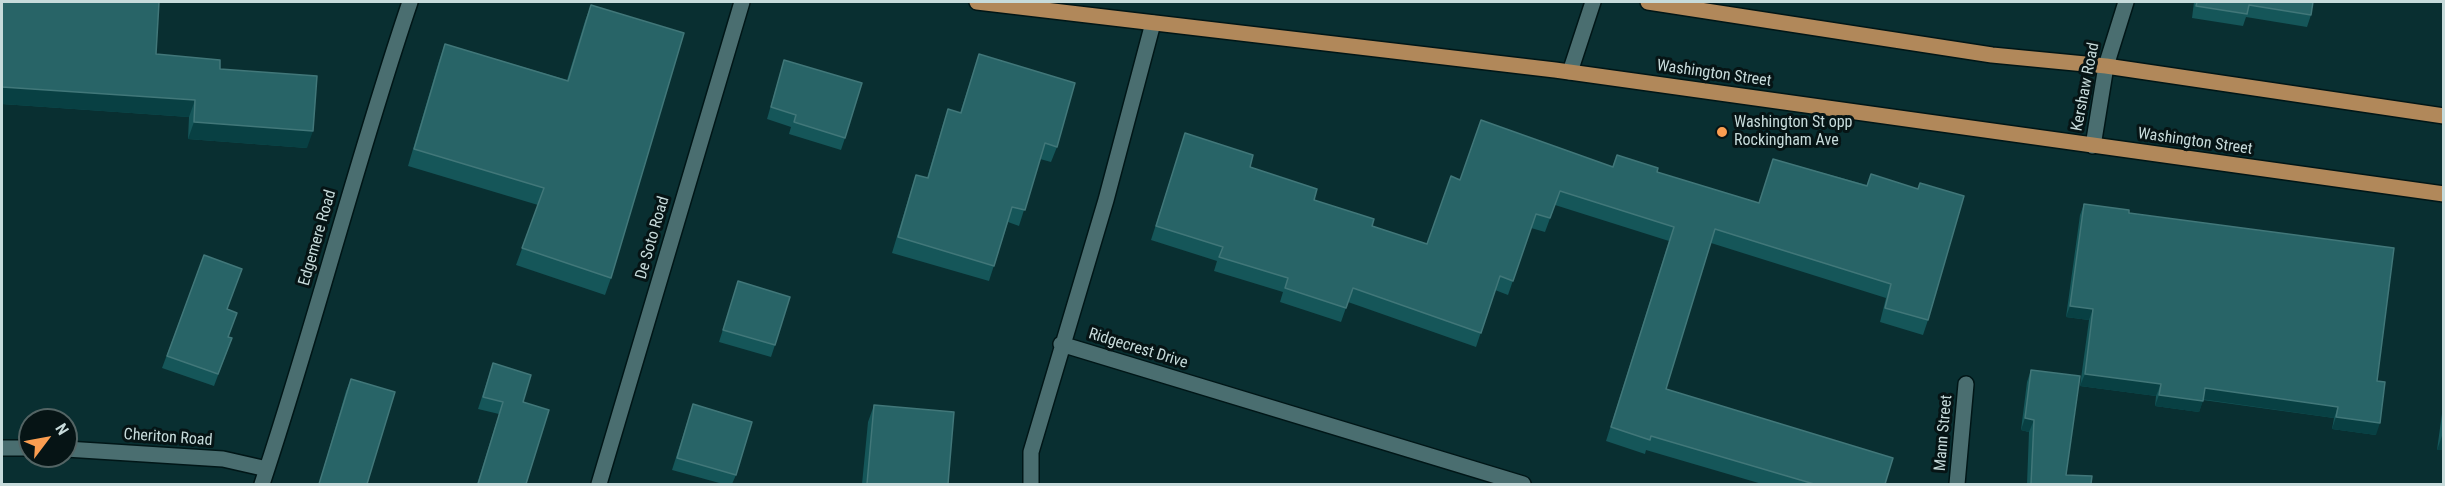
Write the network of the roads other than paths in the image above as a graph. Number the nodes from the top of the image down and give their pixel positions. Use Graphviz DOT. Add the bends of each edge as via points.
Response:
graph roads {
  1 [pos="410,2"];
  2 [pos="742,2"];
  3 [pos="977,2"];
  4 [pos="1593,2"];
  5 [pos="1648,2"];
  6 [pos="2126,2"];
  7 [pos="1153,23"];
  8 [pos="2106,66"];
  9 [pos="1570,72"];
  10 [pos="2444,116"];
  11 [pos="2094,146"];
  12 [pos="2444,194"];
  13 [pos="1061,344"];
  14 [pos="1966,384"];
  15 [pos="2,448"];
  16 [pos="18,448"];
  17 [pos="78,450"];
  18 [pos="267,469"];
  19 [pos="262,484"];
  20 [pos="599,484"];
  21 [pos="1030,484"];
  22 [pos="1523,484"];
  23 [pos="1957,484"];
  1 -- 18 [label="street, Edgemere Road"];
  2 -- 20 [label="street, De Soto Road"];
  3 -- 7 [label="main road, Washington Street"];
  4 -- 9 [label="street"];
  5 -- 8 [label="main road" via="1992,56"];
  6 -- 8 [label="street, Kershaw Road"];
  7 -- 9 [label="main road, Washington Street"];
  7 -- 13 [label="street, Ridgecrest Drive" via="1106,200"];
  8 -- 10 [label="main road"];
  8 -- 11 [label="street, Kershaw Road"];
  9 -- 11 [label="main road, Washington Street"];
  11 -- 12 [label="main road, Washington Street"];
  13 -- 21 [label="street" via="1031,452"];
  13 -- 22 [label="street, Ridgecrest Drive"];
  14 -- 23 [label="street, Mann Street"];
  15 -- 16 [label="street"];
  17 -- 18 [label="street, Cheriton Road" via="224,459"];
  18 -- 19 [label="street, Edgemere Road"];
}
